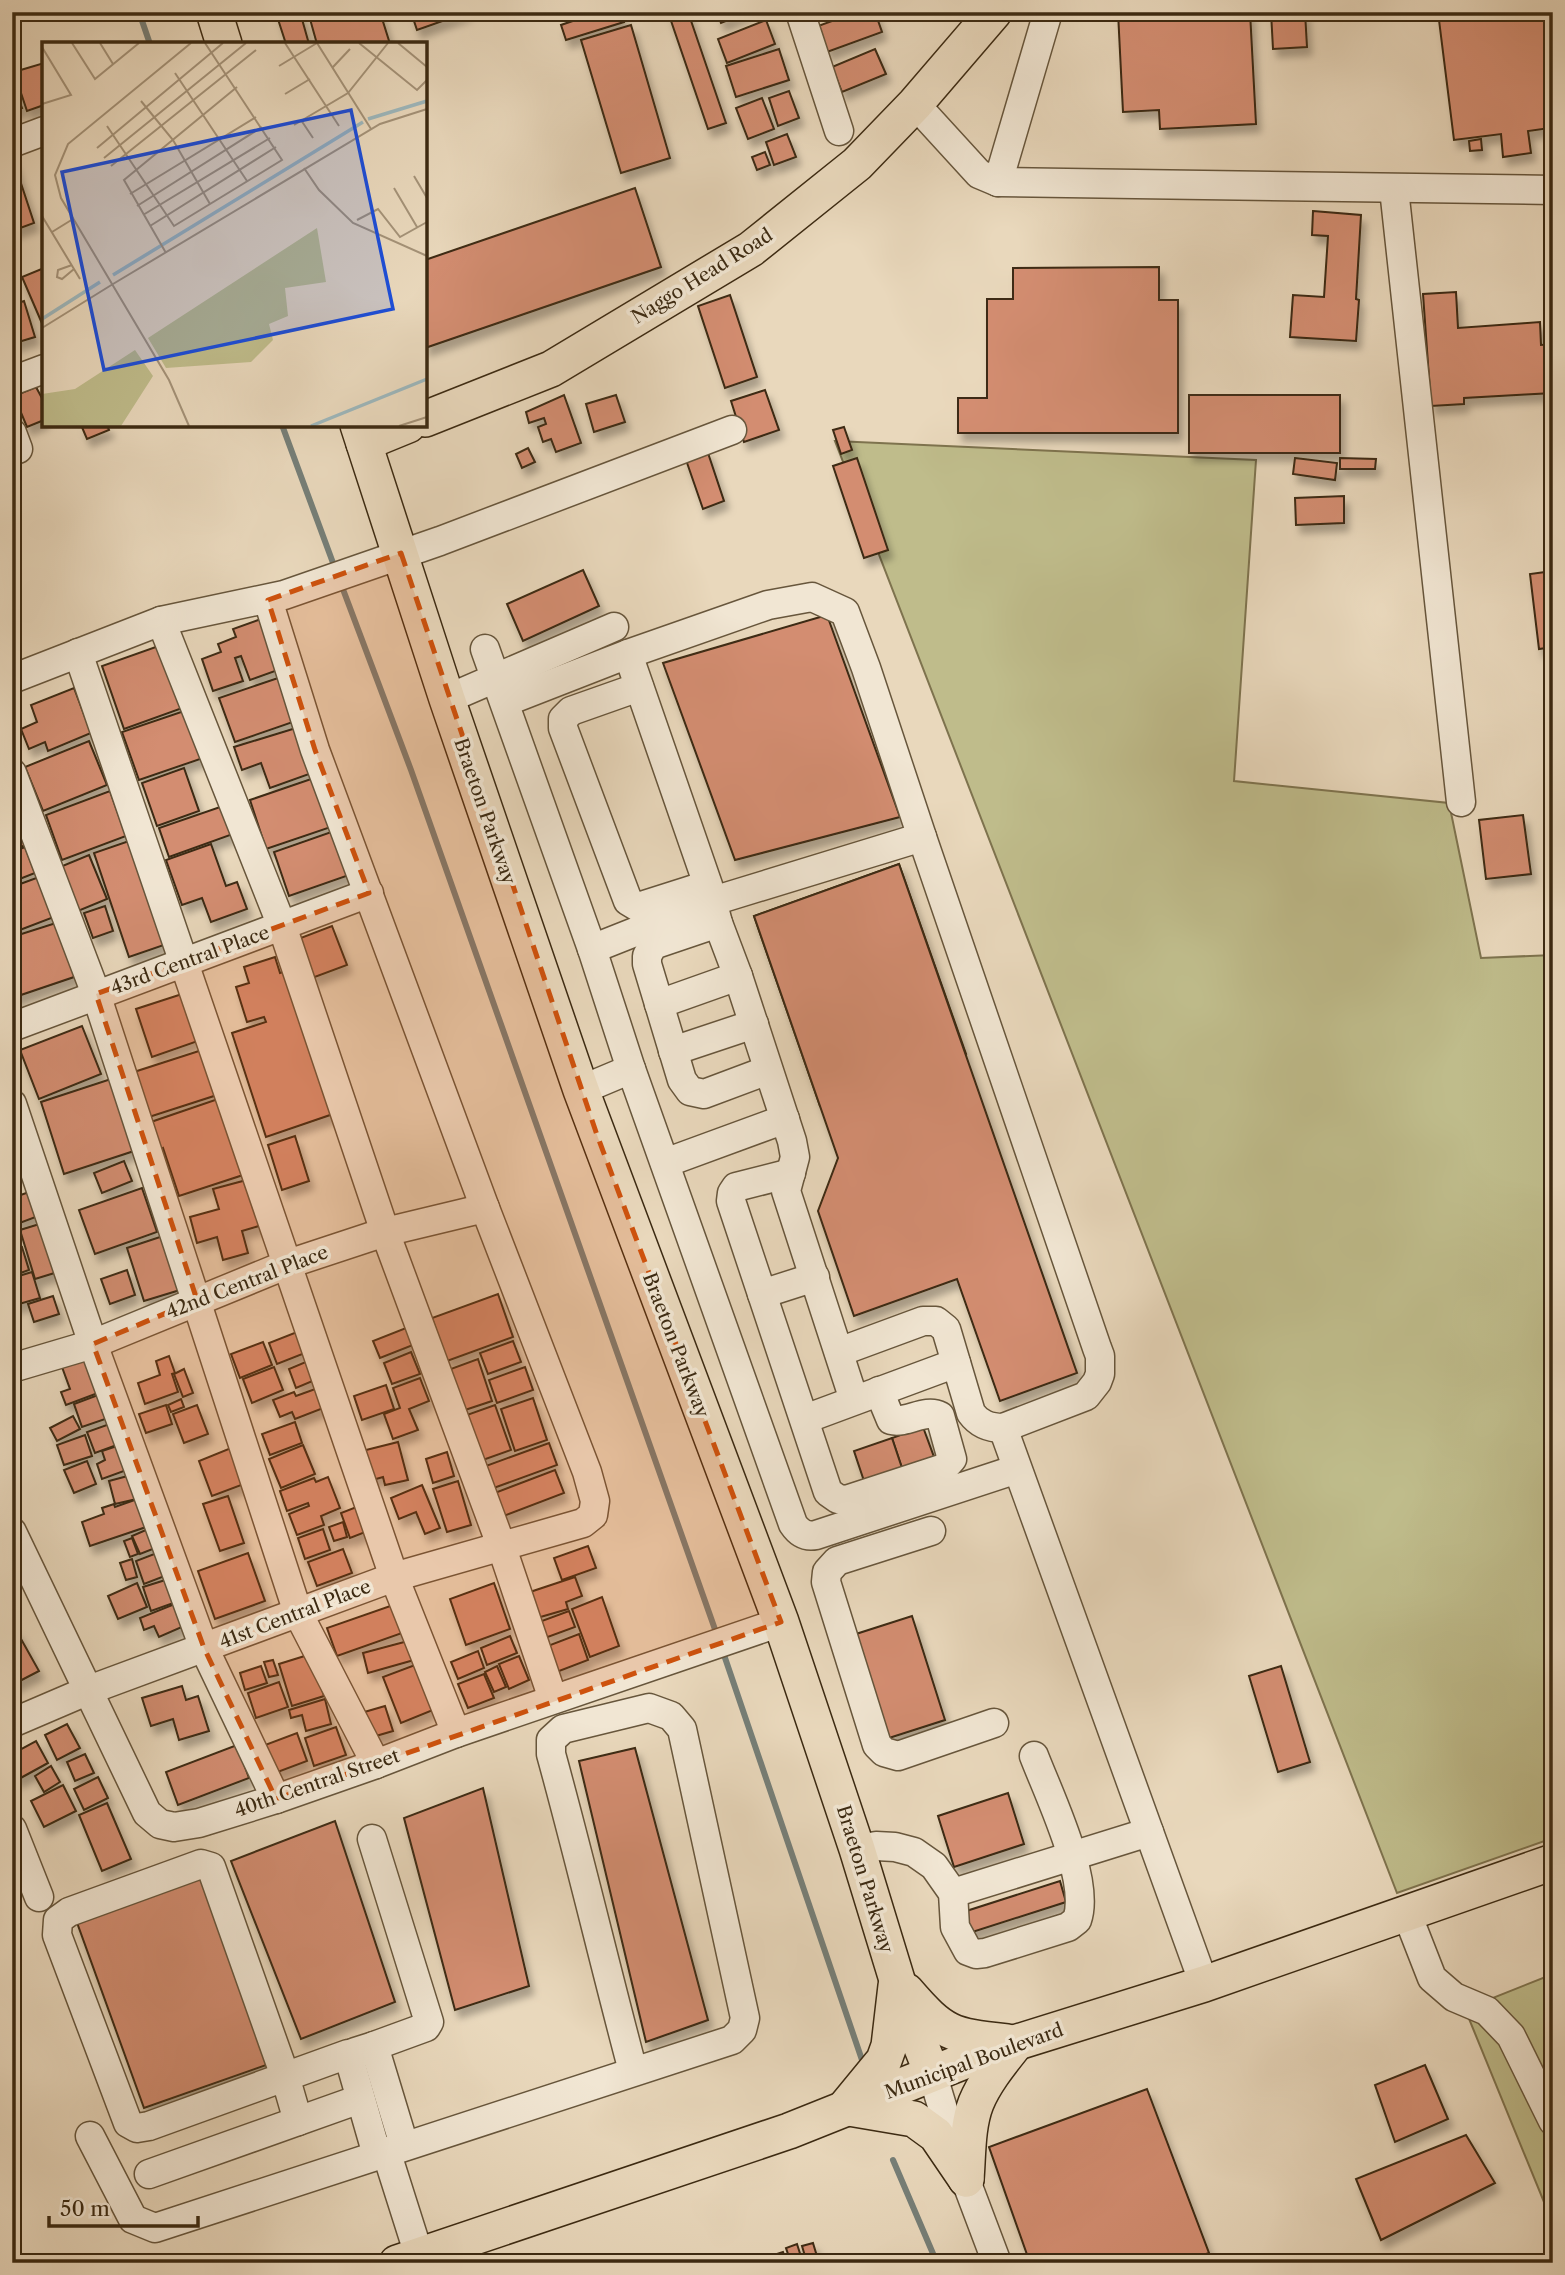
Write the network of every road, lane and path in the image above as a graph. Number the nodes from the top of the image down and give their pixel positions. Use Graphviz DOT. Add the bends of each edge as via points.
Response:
graph roads {
  1 [pos="215,12"];
  2 [pos="800,12"];
  3 [pos="994,12"];
  4 [pos="1048,12"];
  5 [pos="223,42"];
  6 [pos="915,104"];
  7 [pos="839,131"];
  8 [pos="42,132"];
  9 [pos="12,143"];
  10 [pos="998,182"];
  11 [pos="1394,189"];
  12 [pos="1553,190"];
  13 [pos="42,370"];
  14 [pos="12,381"];
  15 [pos="427,418"];
  16 [pos="398,427"];
  17 [pos="732,430"];
  18 [pos="361,434"];
  19 [pos="401,553"];
  20 [pos="276,597"];
  21 [pos="161,621"];
  22 [pos="614,627"];
  23 [pos="485,649"];
  24 [pos="78,653"];
  25 [pos="628,654"];
  26 [pos="12,679"];
  27 [pos="639,687"];
  28 [pos="500,690"];
  29 [pos="447,699"];
  30 [pos="12,773"];
  31 [pos="1461,802"];
  32 [pos="922,837"];
  33 [pos="369,893"];
  34 [pos="713,903"];
  35 [pos="282,926"];
  36 [pos="592,949"];
  37 [pos="186,963"];
  38 [pos="738,976"];
  39 [pos="96,994"];
  40 [pos="659,1004"];
  41 [pos="754,1024"];
  42 [pos="12,1027"];
  43 [pos="673,1052"];
  44 [pos="631,1069"];
  45 [pos="768,1070"];
  46 [pos="581,1090"];
  47 [pos="12,1104"];
  48 [pos="785,1119"];
  49 [pos="664,1163"];
  50 [pos="791,1173"];
  51 [pos="485,1208"];
  52 [pos="385,1232"];
  53 [pos="288,1264"];
  54 [pos="815,1277"];
  55 [pos="762,1294"];
  56 [pos="197,1300"];
  57 [pos="93,1344"];
  58 [pos="839,1352"];
  59 [pos="956,1363"];
  60 [pos="12,1368"];
  61 [pos="867,1396"];
  62 [pos="805,1419"];
  63 [pos="1003,1428"];
  64 [pos="1017,1469"];
  65 [pos="931,1531"];
  66 [pos="12,1532"];
  67 [pos="501,1545"];
  68 [pos="394,1577"];
  69 [pos="298,1613"];
  70 [pos="781,1622"];
  71 [pos="204,1648"];
  72 [pos="89,1690"];
  73 [pos="554,1699"];
  74 [pos="12,1723"];
  75 [pos="994,1723"];
  76 [pos="456,1732"];
  77 [pos="1034,1756"];
  78 [pos="376,1764"];
  79 [pos="276,1799"];
  80 [pos="12,1829"];
  81 [pos="1149,1832"];
  82 [pos="372,1839"];
  83 [pos="857,1849"];
  84 [pos="1072,1856"];
  85 [pos="1553,1862"];
  86 [pos="953,1893"];
  87 [pos="39,1897"];
  88 [pos="1407,1914"];
  89 [pos="897,1980"];
  90 [pos="1204,1984"];
  91 [pos="1016,2043"];
  92 [pos="361,2050"];
  93 [pos="633,2071"];
  94 [pos="932,2073"];
  95 [pos="285,2076"];
  96 [pos="360,2099"];
  97 [pos="845,2108"];
  98 [pos="298,2121"];
  99 [pos="1553,2121"];
  100 [pos="90,2136"];
  101 [pos="389,2151"];
  102 [pos="149,2174"];
  103 [pos="966,2179"];
  104 [pos="408,2259"];
  105 [pos="997,2263"];
  1 -- 5 [label="main road"];
  2 -- 7 [label="street"];
  3 -- 6 [label="main road, Naggo Head Road"];
  4 -- 10 [label="street"];
  6 -- 10 [label="street" via="979,174"];
  6 -- 15 [label="main road, Naggo Head Road" via="857,164 751,250 551,369"];
  8 -- 9 [label="street"];
  10 -- 11 [label="street"];
  11 -- 12 [label="street"];
  11 -- 31 [label="street"];
  13 -- 14 [label="street"];
  16 -- 18 [label="main road"];
  17 -- 19 [label="street"];
  18 -- 19 [label="main road, Braeton Parkway"];
  19 -- 20 [label="street"];
  19 -- 29 [label="main road, Braeton Parkway"];
  20 -- 21 [label="street"];
  20 -- 33 [label="street" via="314,750"];
  21 -- 24 [label="street"];
  21 -- 35 [label="street"];
  22 -- 28 [label="street"];
  23 -- 28 [label="street"];
  24 -- 26 [label="street"];
  24 -- 37 [label="street"];
  25 -- 27 [label="street"];
  25 -- 28 [label="street"];
  25 -- 32 [label="street" via="768,605 812,597 845,612"];
  27 -- 34 [label="street"];
  27 -- 34 [label="street" via="571,711 563,728 628,901 638,907"];
  28 -- 29 [label="street"];
  28 -- 36 [label="street"];
  29 -- 46 [label="main road, Braeton Parkway"];
  30 -- 39 [label="street"];
  32 -- 34 [label="street"];
  32 -- 63 [label="street" via="1100,1356 1100,1374 1086,1396"];
  33 -- 35 [label="street, 43rd Central Place"];
  33 -- 51 [label="street"];
  34 -- 36 [label="street"];
  34 -- 38 [label="street"];
  34 -- 40 [label="street" via="651,948 647,964"];
  35 -- 37 [label="street, 43rd Central Place"];
  35 -- 52 [label="street"];
  36 -- 44 [label="street"];
  37 -- 39 [label="street, 43rd Central Place"];
  37 -- 53 [label="street"];
  38 -- 40 [label="street"];
  38 -- 41 [label="street"];
  39 -- 42 [label="street, 43rd Central Place"];
  39 -- 56 [label="street"];
  40 -- 43 [label="street"];
  41 -- 43 [label="street"];
  41 -- 45 [label="street"];
  43 -- 45 [label="street" via="684,1085 699,1094"];
  44 -- 46 [label="street"];
  44 -- 49 [label="street"];
  45 -- 48 [label="street"];
  46 -- 70 [label="main road, Braeton Parkway"];
  47 -- 57 [label="street"];
  48 -- 49 [label="street"];
  48 -- 50 [label="street" via="794,1149"];
  49 -- 64 [label="street" via="799,1531 816,1535"];
  50 -- 54 [label="street" via="786,1191"];
  50 -- 55 [label="street" via="736,1186 732,1193"];
  51 -- 52 [label="street, 42nd Central Place"];
  51 -- 67 [label="street, 41st Central Place" via="595,1501 593,1515 583,1523"];
  52 -- 53 [label="street, 42nd Central Place"];
  52 -- 67 [label="street"];
  53 -- 56 [label="street, 42nd Central Place"];
  53 -- 68 [label="street"];
  54 -- 55 [label="street"];
  54 -- 58 [label="street"];
  55 -- 62 [label="street"];
  56 -- 57 [label="street, 42nd Central Place"];
  56 -- 69 [label="street"];
  57 -- 60 [label="street, 42nd Central Place"];
  57 -- 71 [label="street"];
  58 -- 59 [label="street" via="932,1320 946,1329"];
  58 -- 61 [label="street"];
  59 -- 61 [label="street"];
  59 -- 63 [label="street" via="971,1413 981,1424"];
  61 -- 62 [label="street"];
  61 -- 62 [label="street" via="894,1421 933,1413 940,1416 951,1462 846,1500 834,1497 828,1492"];
  63 -- 64 [label="street"];
  64 -- 81 [label="street"];
  65 -- 75 [label="street" via="837,1561 827,1572 826,1582 877,1745 898,1756"];
  66 -- 72 [label="street, 40th Central Street"];
  67 -- 68 [label="street, 41st Central Place"];
  67 -- 73 [label="street"];
  68 -- 69 [label="street, 41st Central Place"];
  68 -- 76 [label="street"];
  69 -- 71 [label="street, 41st Central Place"];
  69 -- 78 [label="street"];
  70 -- 73 [label="street, 40th Central Street"];
  70 -- 83 [label="main road, Braeton Parkway"];
  71 -- 72 [label="street, 41st Central Place"];
  71 -- 79 [label="street"];
  72 -- 74 [label="street, 41st Central Place"];
  72 -- 79 [label="street, 40th Central Street" via="147,1813 160,1824 199,1823"];
  73 -- 76 [label="street, 40th Central Street"];
  76 -- 78 [label="street, 40th Central Street"];
  77 -- 84 [label="street"];
  78 -- 79 [label="street, 40th Central Street"];
  80 -- 87 [label="street"];
  81 -- 84 [label="street"];
  81 -- 90 [label="street"];
  82 -- 92 [label="street" via="429,2022"];
  83 -- 86 [label="street" via="895,1847 914,1852 934,1866"];
  83 -- 89 [label="main road, Braeton Parkway"];
  84 -- 86 [label="street"];
  84 -- 86 [label="street" via="1081,1898 1077,1920 1068,1927 985,1953 968,1951 961,1940"];
  85 -- 88 [label="main road, Municipal Boulevard"];
  88 -- 90 [label="main road, Municipal Boulevard"];
  88 -- 99 [label="street" via="1433,1978 1454,1997 1487,2011 1511,2036"];
  89 -- 91 [label="main road" via="930,2019 952,2034"];
  89 -- 94 [label="main road, Braeton Parkway"];
  89 -- 97 [label="main road" via="884,2060"];
  90 -- 91 [label="main road, Municipal Boulevard"];
  91 -- 94 [label="main road, Municipal Boulevard"];
  91 -- 103 [label="main road" via="976,2104"];
  92 -- 95 [label="street"];
  92 -- 96 [label="street"];
  92 -- 101 [label="street"];
  93 -- 93 [label="street" via="733,2040 746,2018 682,1729 671,1716 649,1708 563,1729 551,1740"];
  93 -- 101 [label="street"];
  94 -- 97 [label="main road, Municipal Boulevard"];
  94 -- 103 [label="street, Braeton Parkway"];
  95 -- 95 [label="street" via="211,1867 201,1864 58,1920 57,1935 128,2123 137,2128 149,2126"];
  95 -- 98 [label="street"];
  96 -- 98 [label="street"];
  96 -- 101 [label="street"];
  97 -- 103 [label="main road" via="914,2119 936,2135"];
  97 -- 104 [label="main road, Municipal Boulevard"];
  98 -- 102 [label="street"];
  100 -- 101 [label="street" via="134,2219 155,2228"];
  101 -- 104 [label="street"];
  103 -- 105 [label="street, Braeton Parkway"];
}
